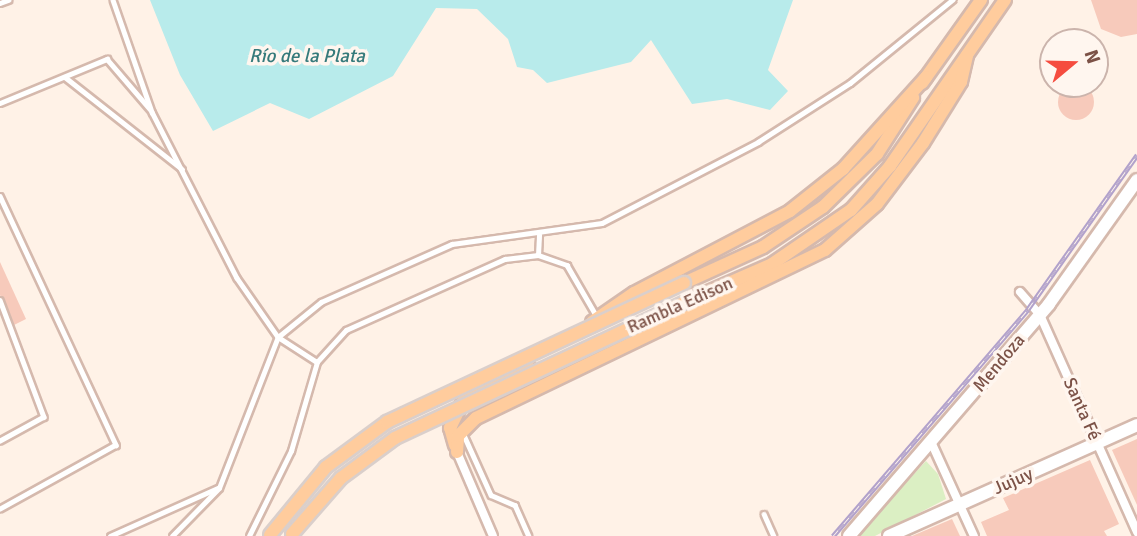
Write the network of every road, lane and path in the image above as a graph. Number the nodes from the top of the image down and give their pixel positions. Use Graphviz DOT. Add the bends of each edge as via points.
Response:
graph roads {
  1 [pos="8,0"];
  2 [pos="113,0"];
  3 [pos="952,0"];
  4 [pos="981,0"];
  5 [pos="1005,0"];
  6 [pos="0,3"];
  7 [pos="967,55"];
  8 [pos="65,76"];
  9 [pos="926,77"];
  10 [pos="0,103"];
  11 [pos="152,112"];
  12 [pos="1137,180"];
  13 [pos="197,190"];
  14 [pos="0,196"];
  15 [pos="540,235"];
  16 [pos="538,255"];
  17 [pos="1020,292"];
  18 [pos="0,300"];
  19 [pos="1040,315"];
  20 [pos="598,318"];
  21 [pos="278,337"];
  22 [pos="317,362"];
  23 [pos="1137,425"];
  24 [pos="462,430"];
  25 [pos="0,441"];
  26 [pos="1098,443"];
  27 [pos="932,444"];
  28 [pos="457,452"];
  29 [pos="219,488"];
  30 [pos="960,506"];
  31 [pos="0,509"];
  32 [pos="764,514"];
  33 [pos="1137,532"];
  34 [pos="292,535"];
  35 [pos="110,536"];
  36 [pos="172,536"];
  37 [pos="249,536"];
  38 [pos="269,536"];
  39 [pos="493,536"];
  40 [pos="529,536"];
  41 [pos="774,536"];
  42 [pos="849,536"];
  43 [pos="889,536"];
  44 [pos="974,536"];
  1 -- 6 [label="lane"];
  2 -- 11 [label="lane"];
  3 -- 15 [label="lane" via="850,83 758,142 603,223"];
  4 -- 9 [label="main road, Rambla Edison"];
  5 -- 7 [label="main road, Rambla Edison"];
  7 -- 24 [label="main road" via="961,82 923,143 877,204 825,250"];
  7 -- 34 [label="main road, Rambla Edison, bridge" via="890,166 851,210 772,264 395,438 341,478"];
  8 -- 10 [label="lane"];
  8 -- 11 [label="lane" via="107,59"];
  8 -- 13 [label="lane" via="181,169"];
  9 -- 20 [label="main road" via="843,169 790,211 642,288"];
  9 -- 38 [label="main road, Rambla Edison, bridge" via="877,154 823,208 763,247 387,422 326,467"];
  11 -- 13 [label="lane"];
  12 -- 19 [label="street, Mendoza"];
  13 -- 21 [label="lane" via="237,278"];
  14 -- 31 [label="lane" via="116,445"];
  15 -- 16 [label="lane"];
  15 -- 21 [label="lane" via="452,244 374,273 321,302"];
  16 -- 20 [label="lane" via="567,265"];
  16 -- 22 [label="lane" via="505,259 374,313 346,330"];
  17 -- 19 [label="street, Santa Fé"];
  18 -- 25 [label="lane" via="44,417"];
  19 -- 26 [label="street, Santa Fé"];
  19 -- 27 [label="street, Mendoza"];
  20 -- 28 [label="main road" via="463,401 450,428"];
  21 -- 22 [label="lane"];
  21 -- 29 [label="lane"];
  22 -- 37 [label="lane" via="291,451"];
  23 -- 26 [label="street, Jujuy"];
  24 -- 28 [label="main road"];
  24 -- 40 [label="lane" via="491,495 516,505"];
  26 -- 30 [label="street, Jujuy"];
  26 -- 33 [label="street, Santa Fé"];
  27 -- 30 [label="street"];
  27 -- 42 [label="street, Mendoza"];
  28 -- 39 [label="street"];
  29 -- 35 [label="lane"];
  29 -- 36 [label="lane"];
  30 -- 43 [label="street, Jujuy"];
  30 -- 44 [label="street"];
  32 -- 41 [label="lane"];
}
